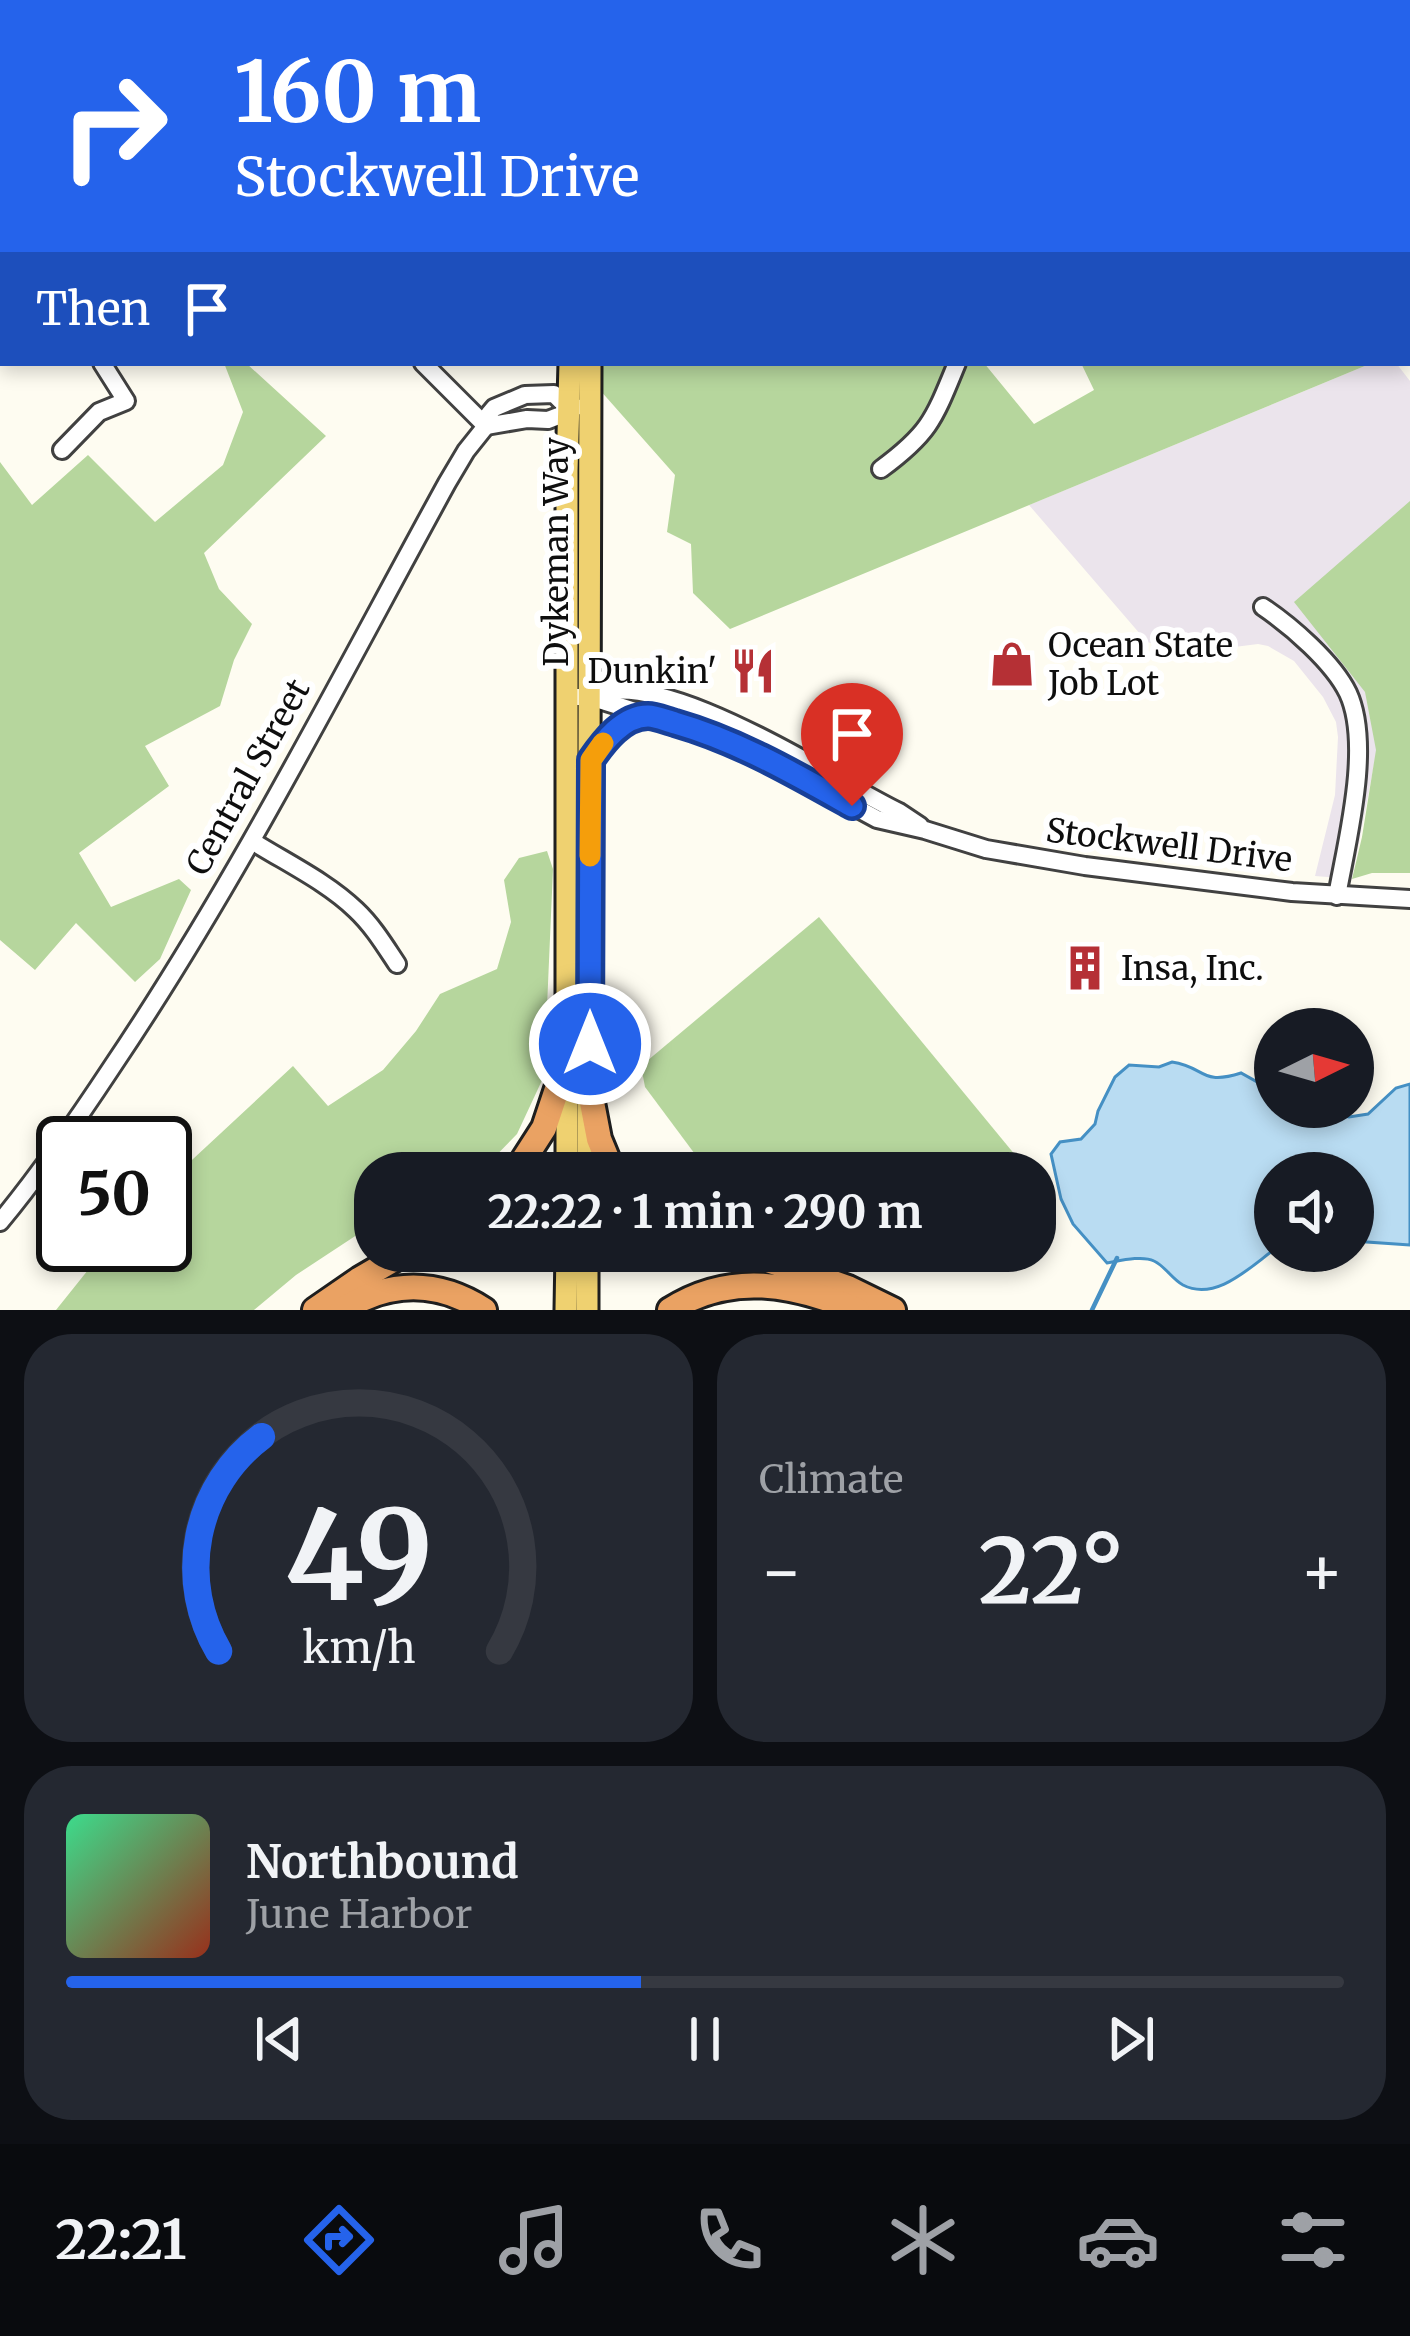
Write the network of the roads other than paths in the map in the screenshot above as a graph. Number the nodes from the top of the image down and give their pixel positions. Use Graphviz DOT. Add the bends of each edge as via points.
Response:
graph roads {
  1 [pos="104,366"];
  2 [pos="425,366"];
  3 [pos="571,366"];
  4 [pos="589,366"];
  5 [pos="955,366"];
  6 [pos="578,407"];
  7 [pos="486,426"];
  8 [pos="62,450"];
  9 [pos="881,469"];
  10 [pos="1263,607"];
  11 [pos="566,697"];
  12 [pos="590,697"];
  13 [pos="648,716"];
  14 [pos="591,760"];
  15 [pos="925,830"];
  16 [pos="252,842"];
  17 [pos="1337,896"];
  18 [pos="1410,899"];
  19 [pos="398,964"];
  20 [pos="567,1059"];
  21 [pos="590,1092"];
  22 [pos="529,1152"];
  23 [pos="567,1152"];
  24 [pos="589,1152"];
  25 [pos="605,1152"];
  26 [pos="0,1222"];
  27 [pos="373,1272"];
  28 [pos="567,1272"];
  29 [pos="587,1272"];
  30 [pos="802,1272"];
  31 [pos="315,1310"];
  32 [pos="342,1310"];
  33 [pos="484,1310"];
  34 [pos="566,1310"];
  35 [pos="587,1310"];
  36 [pos="670,1310"];
  37 [pos="857,1310"];
  38 [pos="893,1310"];
  1 -- 8 [label="street" via="126,401 99,412"];
  2 -- 7 [label="street"];
  3 -- 6 [label="main road"];
  4 -- 6 [label="main road"];
  5 -- 9 [label="street" via="928,427"];
  6 -- 7 [label="street" via="548,420"];
  6 -- 7 [label="street, Central Street" via="554,394 526,394 494,409"];
  6 -- 11 [label="main road, Dykeman Way"];
  6 -- 12 [label="main road, Dykeman Way"];
  7 -- 16 [label="street, Central Street" via="459,461"];
  10 -- 17 [label="street" via="1336,675 1354,715 1357,767"];
  11 -- 12 [label="street, Stockwell Drive"];
  11 -- 20 [label="main road, Dykeman Way"];
  12 -- 13 [label="street, Stockwell Drive"];
  12 -- 14 [label="main road, Dykeman Way"];
  12 -- 15 [label="street, Stockwell Drive" via="620,688 710,713"];
  13 -- 14 [label="street" via="617,729"];
  13 -- 15 [label="street, Stockwell Drive" via="733,743 878,819"];
  14 -- 21 [label="main road, Dykeman Way"];
  15 -- 17 [label="street, Stockwell Drive" via="1031,859"];
  16 -- 19 [label="street" via="355,909"];
  16 -- 26 [label="street, Central Street" via="149,1012"];
  17 -- 18 [label="street, Stockwell Drive"];
  20 -- 22 [label="highway"];
  20 -- 23 [label="main road, Dykeman Way"];
  21 -- 24 [label="main road, Dykeman Way"];
  21 -- 25 [label="highway"];
  27 -- 31 [label="highway"];
  28 -- 34 [label="main road"];
  29 -- 35 [label="main road"];
  30 -- 38 [label="highway"];
  32 -- 33 [label="highway" via="410,1287 441,1289"];
  36 -- 37 [label="highway" via="712,1290 752,1284 798,1289"];
}
